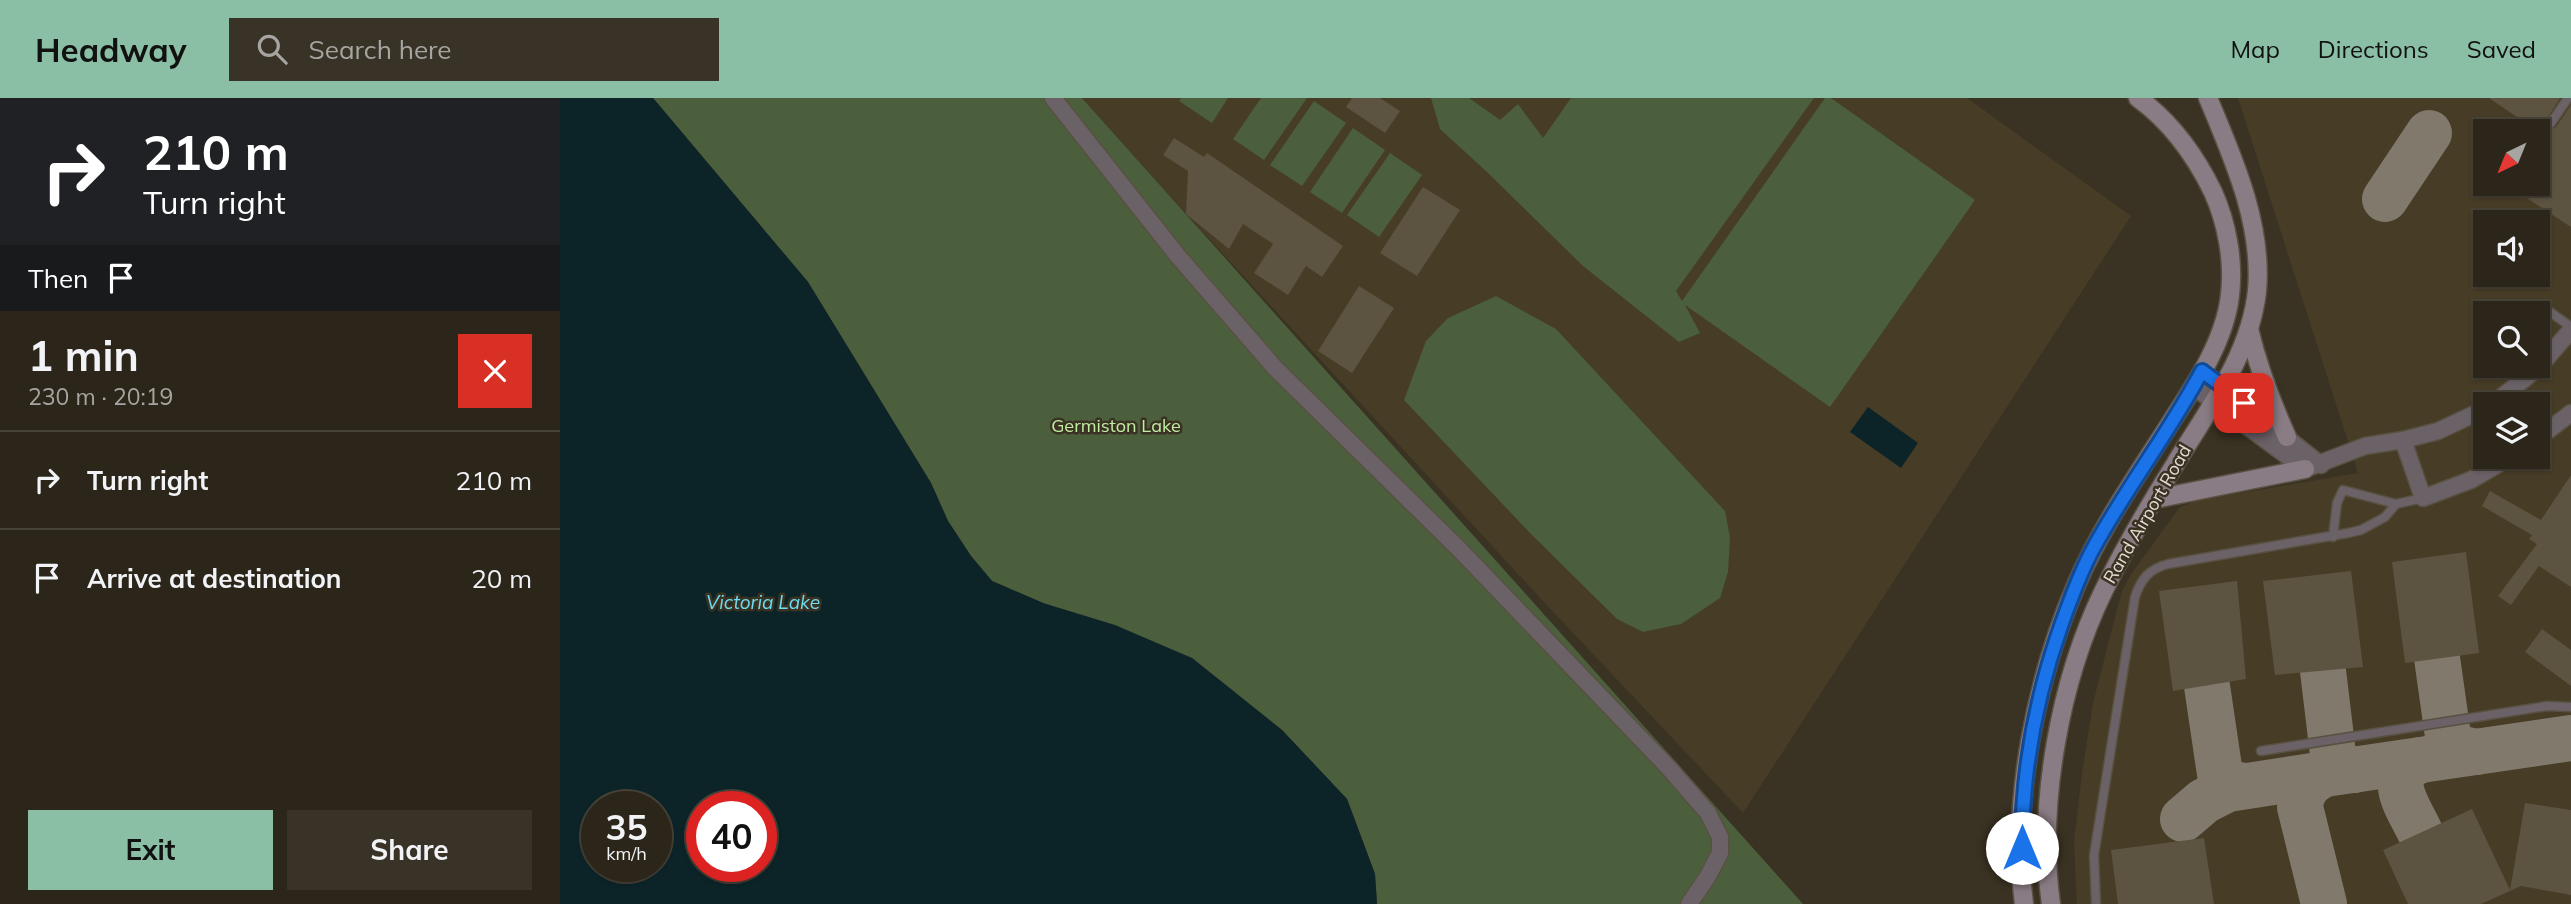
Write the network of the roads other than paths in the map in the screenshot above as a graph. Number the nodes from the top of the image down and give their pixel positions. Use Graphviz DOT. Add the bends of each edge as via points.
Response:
graph roads {
  1 [pos="1053,98"];
  2 [pos="2138,98"];
  3 [pos="2208,98"];
  4 [pos="2568,98"];
  5 [pos="2551,123"];
  6 [pos="2550,312"];
  7 [pos="2571,328"];
  8 [pos="2249,329"];
  9 [pos="2198,379"];
  10 [pos="2508,392"];
  11 [pos="2218,393"];
  12 [pos="2571,413"];
  13 [pos="2473,415"];
  14 [pos="2550,429"];
  15 [pos="2287,437"];
  16 [pos="2403,440"];
  17 [pos="2313,467"];
  18 [pos="2490,469"];
  19 [pos="2423,498"];
  20 [pos="2155,499"];
  21 [pos="2396,504"];
  22 [pos="2333,537"];
  23 [pos="2571,707"];
  24 [pos="2261,751"];
  25 [pos="1689,904"];
  26 [pos="2024,904"];
  27 [pos="2051,904"];
  28 [pos="2096,904"];
  1 -- 25 [label="street" via="1177,255 1276,368 1460,550 1708,813 1720,837 1720,853"];
  2 -- 9 [label="street, Rand Airport Road" via="2179,137 2201,168 2221,210 2231,262 2230,296 2222,330"];
  3 -- 8 [label="street, Rand Airport Road" via="2254,233 2258,266"];
  4 -- 5 [label="lane"];
  6 -- 7 [label="lane"];
  7 -- 10 [label="street" via="2538,368"];
  8 -- 11 [label="street, Rand Airport Road"];
  8 -- 15 [label="street" via="2268,397"];
  9 -- 11 [label="street"];
  9 -- 26 [label="street, Rand Airport Road" via="2091,551 2049,661 2032,725 2022,805"];
  11 -- 15 [label="street"];
  11 -- 17 [label="street"];
  11 -- 20 [label="street, Rand Airport Road"];
  12 -- 14 [label="street"];
  13 -- 16 [label="street"];
  15 -- 17 [label="street"];
  16 -- 17 [label="street" via="2365,446"];
  16 -- 19 [label="street"];
  17 -- 20 [label="street"];
  18 -- 19 [label="street"];
  19 -- 21 [label="lane"];
  20 -- 27 [label="street, Rand Airport Road" via="2103,592 2075,662 2050,788"];
  21 -- 22 [label="lane" via="2378,522"];
  21 -- 22 [label="lane" via="2343,490"];
  22 -- 28 [label="lane" via="2168,564 2152,570 2139,585 2098,826"];
  23 -- 24 [label="lane" via="2547,706"];
}
